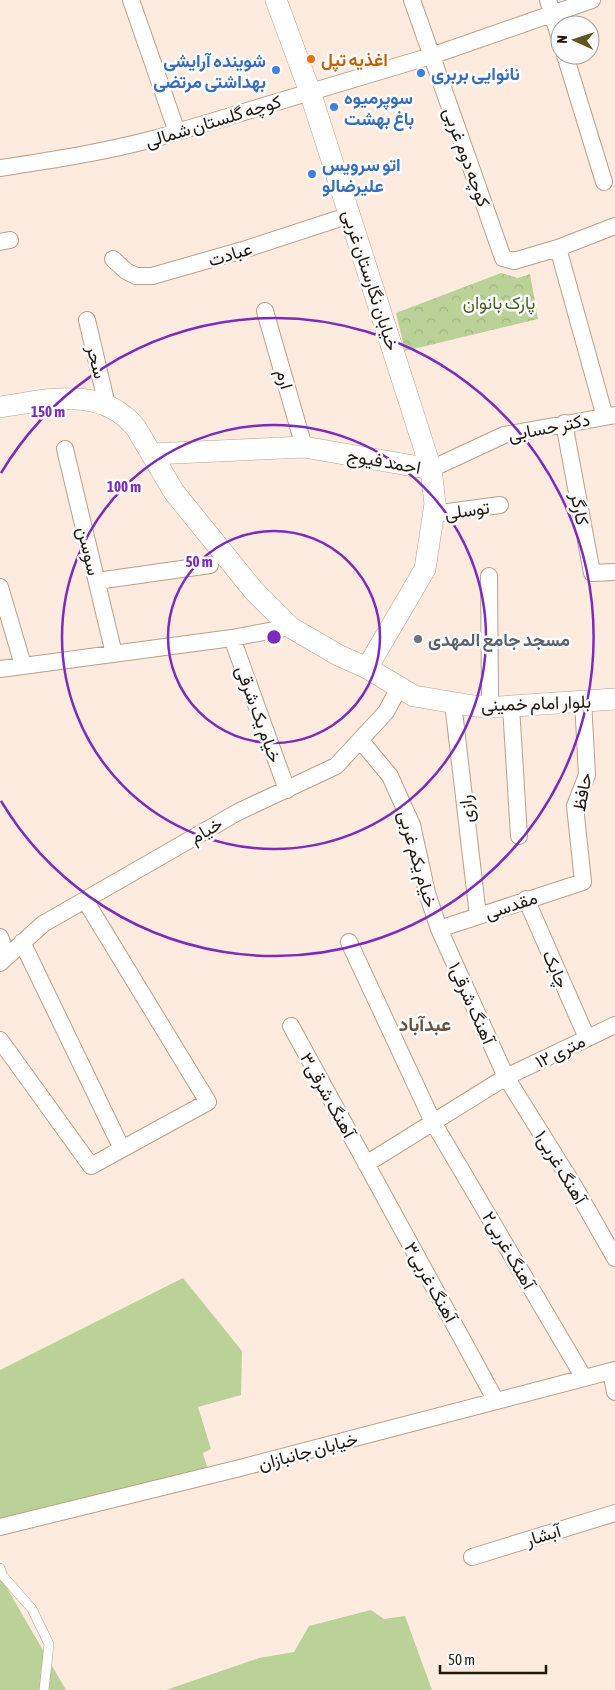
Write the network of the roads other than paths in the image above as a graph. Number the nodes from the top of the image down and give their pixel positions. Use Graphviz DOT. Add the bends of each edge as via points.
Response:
graph roads {
  1 [pos="131,0"];
  2 [pos="276,0"];
  3 [pos="412,0"];
  4 [pos="592,0"];
  5 [pos="550,7"];
  6 [pos="432,56"];
  7 [pos="568,65"];
  8 [pos="310,92"];
  9 [pos="177,132"];
  10 [pos="0,168"];
  11 [pos="604,182"];
  12 [pos="350,215"];
  13 [pos="615,226"];
  14 [pos="558,248"];
  15 [pos="113,259"];
  16 [pos="265,311"];
  17 [pos="86,320"];
  18 [pos="107,405"];
  19 [pos="0,406"];
  20 [pos="610,416"];
  21 [pos="564,424"];
  22 [pos="304,447"];
  23 [pos="65,449"];
  24 [pos="152,454"];
  25 [pos="431,469"];
  26 [pos="500,505"];
  27 [pos="434,514"];
  28 [pos="210,565"];
  29 [pos="615,572"];
  30 [pos="488,576"];
  31 [pos="97,582"];
  32 [pos="0,587"];
  33 [pos="290,627"];
  34 [pos="232,638"];
  35 [pos="114,654"];
  36 [pos="23,665"];
  37 [pos="0,668"];
  38 [pos="367,668"];
  39 [pos="399,688"];
  40 [pos="615,690"];
  41 [pos="490,696"];
  42 [pos="615,699"];
  43 [pos="453,702"];
  44 [pos="583,702"];
  45 [pos="511,707"];
  46 [pos="361,741"];
  47 [pos="287,790"];
  48 [pos="520,836"];
  49 [pos="583,882"];
  50 [pos="85,900"];
  51 [pos="526,900"];
  52 [pos="478,916"];
  53 [pos="439,929"];
  54 [pos="0,937"];
  55 [pos="22,942"];
  56 [pos="349,942"];
  57 [pos="3,959"];
  58 [pos="615,1025"];
  59 [pos="290,1026"];
  60 [pos="586,1038"];
  61 [pos="0,1040"];
  62 [pos="506,1077"];
  63 [pos="433,1122"];
  64 [pos="122,1149"];
  65 [pos="366,1164"];
  66 [pos="615,1258"];
  67 [pos="613,1371"];
  68 [pos="584,1378"];
  69 [pos="615,1392"];
  70 [pos="496,1401"];
  71 [pos="615,1512"];
  72 [pos="0,1527"];
  73 [pos="472,1557"];
  74 [pos="0,1568"];
  75 [pos="44,1690"];
  1 -- 9 [label="street"];
  2 -- 8 [label="street, خیابان نگارستان غربی"];
  3 -- 6 [label="street, کوچه دوم غربی"];
  4 -- 5 [label="street, کوچه گلستان شمالی"];
  5 -- 6 [label="street, کوچه گلستان شمالی"];
  6 -- 8 [label="street, کوچه گلستان شمالی"];
  6 -- 14 [label="street, کوچه دوم غربی" via="503,258 514,261"];
  7 -- 11 [label="street"];
  8 -- 9 [label="street, کوچه گلستان شمالی"];
  8 -- 12 [label="street, خیابان نگارستان غربی"];
  9 -- 10 [label="street, کوچه گلستان شمالی" via="115,149"];
  12 -- 15 [label="street, عبادت" via="152,276 136,276"];
  12 -- 25 [label="street, خیابان نگارستان غربی"];
  13 -- 14 [label="street"];
  14 -- 20 [label="street"];
  16 -- 22 [label="street, ارم"];
  17 -- 18 [label="street, سحر"];
  18 -- 19 [label="street, بلوار امام خمینی" via="84,398"];
  18 -- 24 [label="street, بلوار امام خمینی" via="128,418"];
  20 -- 21 [label="street, دکتر حسابی"];
  21 -- 25 [label="street, دکتر حسابی" via="504,435"];
  21 -- 29 [label="street, کارگر" via="592,573"];
  22 -- 24 [label="street, احمد فیوج"];
  22 -- 25 [label="street, احمد فیوج"];
  23 -- 31 [label="street, سوسن"];
  24 -- 33 [label="street, بلوار امام خمینی" via="174,492 254,591"];
  25 -- 27 [label="street, احمد فیوج"];
  26 -- 27 [label="street, توسلی"];
  27 -- 38 [label="street, احمد فیوج" via="425,569"];
  28 -- 31 [label="street"];
  30 -- 41 [label="street"];
  31 -- 35 [label="street, سوسن"];
  32 -- 36 [label="street"];
  33 -- 34 [label="street"];
  33 -- 38 [label="street, بلوار امام خمینی"];
  34 -- 35 [label="street"];
  34 -- 47 [label="street, خیام یک شرقی"];
  35 -- 36 [label="street"];
  36 -- 37 [label="street"];
  38 -- 39 [label="street, بلوار امام خمینی"];
  39 -- 41 [label="street, بلوار امام خمینی"];
  39 -- 43 [label="street, بلوار امام خمینی" via="414,696"];
  39 -- 46 [label="street, خیام" via="386,712"];
  40 -- 41 [label="street, بلوار امام خمینی"];
  42 -- 44 [label="street, بلوار امام خمینی"];
  43 -- 45 [label="street, بلوار امام خمینی"];
  43 -- 52 [label="street, رازی"];
  44 -- 45 [label="street, بلوار امام خمینی"];
  44 -- 49 [label="street, حافظ" via="587,775 575,806"];
  45 -- 48 [label="street"];
  46 -- 47 [label="street, خیام" via="336,766"];
  46 -- 53 [label="street, خیام یکم غربی" via="390,776 412,825 427,893"];
  47 -- 50 [label="street, خیام" via="238,812"];
  49 -- 51 [label="street, مقدسی"];
  50 -- 55 [label="street, خیام" via="42,924"];
  50 -- 64 [label="street" via="208,1102"];
  51 -- 52 [label="street, مقدسی"];
  51 -- 60 [label="street, چابک"];
  52 -- 53 [label="street, مقدسی"];
  53 -- 62 [label="street, آهنگ شرقی۱"];
  54 -- 57 [label="street"];
  55 -- 57 [label="street, خیام"];
  55 -- 64 [label="street"];
  56 -- 63 [label="street, آهنگ غربی۲"];
  58 -- 60 [label="street, ۱۲ متری"];
  59 -- 65 [label="street, آهنگ شرقی۳"];
  60 -- 62 [label="street, ۱۲ متری"];
  61 -- 64 [label="street" via="90,1166"];
  62 -- 63 [label="street, ۱۲ متری"];
  62 -- 66 [label="street, آهنگ غربی۱"];
  63 -- 65 [label="street, ۱۲ متری"];
  63 -- 68 [label="street, آهنگ غربی۲"];
  65 -- 70 [label="street, آهنگ غربی۳"];
  67 -- 68 [label="street, خیابان جانبازان"];
  67 -- 69 [label="street"];
  68 -- 70 [label="street, خیابان جانبازان"];
  70 -- 72 [label="street, خیابان جانبازان"];
  71 -- 73 [label="street, آبشار"];
  74 -- 75 [label="lane" via="3,1576 32,1609 48,1644"];
}
